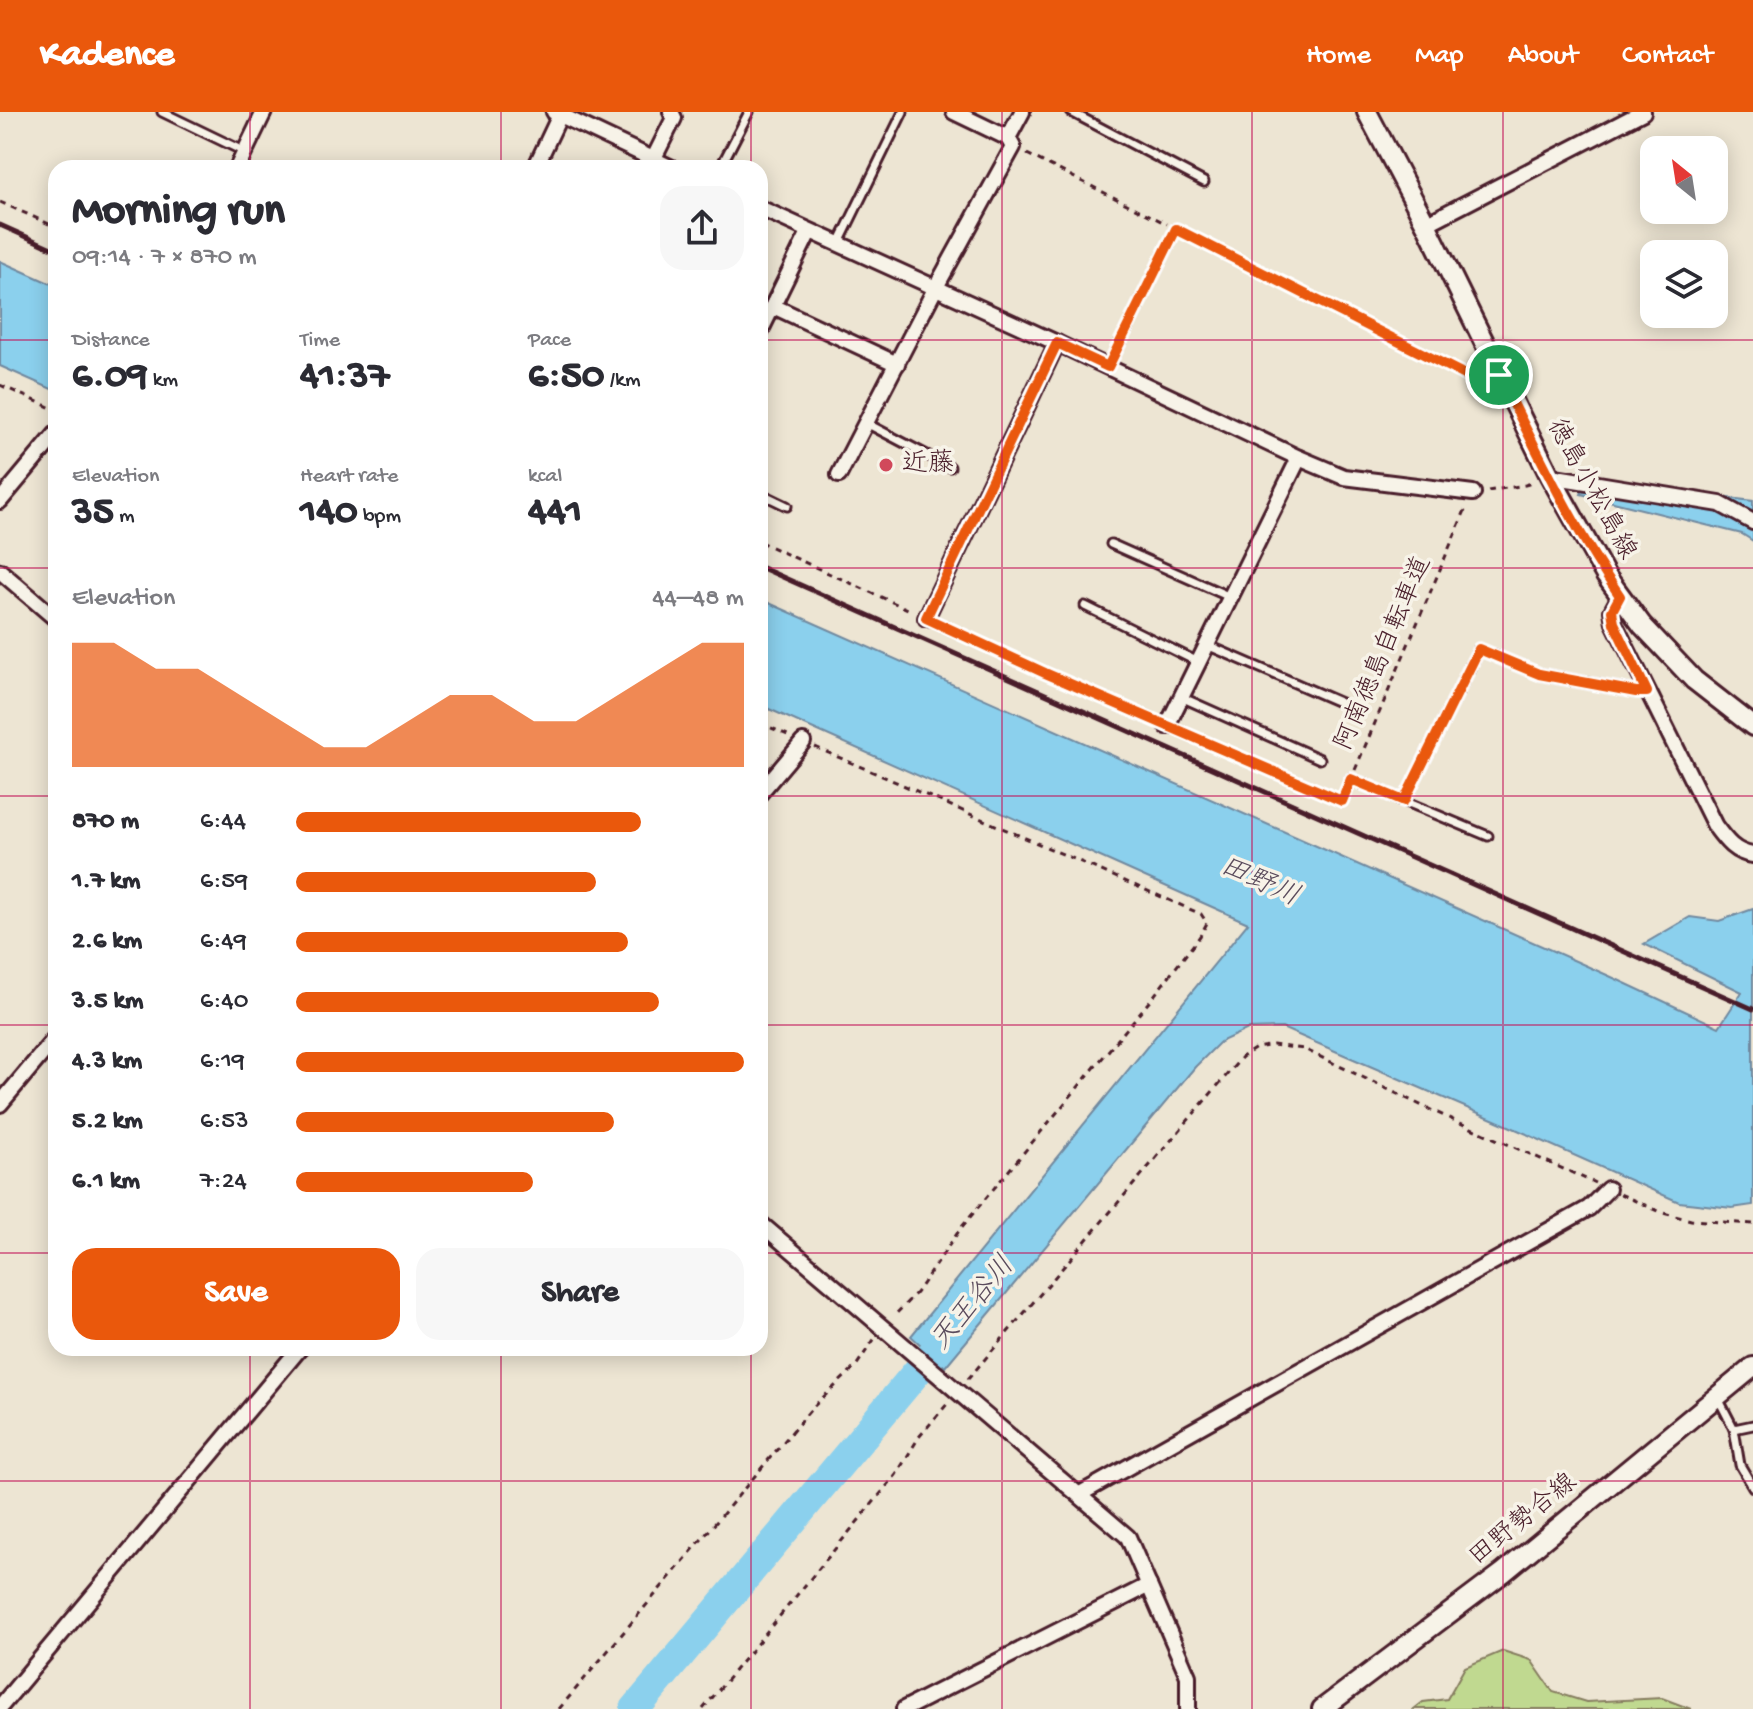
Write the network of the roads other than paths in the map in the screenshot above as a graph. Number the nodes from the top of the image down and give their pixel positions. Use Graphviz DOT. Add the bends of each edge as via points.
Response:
graph roads {
  1 [pos="162,112"];
  2 [pos="264,112"];
  3 [pos="671,112"];
  4 [pos="749,112"];
  5 [pos="903,112"];
  6 [pos="954,112"];
  7 [pos="1022,112"];
  8 [pos="1071,112"];
  9 [pos="1367,112"];
  10 [pos="1643,112"];
  11 [pos="557,113"];
  12 [pos="1011,142"];
  13 [pos="245,152"];
  14 [pos="241,160"];
  15 [pos="538,160"];
  16 [pos="653,160"];
  17 [pos="724,160"];
  18 [pos="1204,182"];
  19 [pos="768,212"];
  20 [pos="1426,224"];
  21 [pos="1176,229"];
  22 [pos="809,232"];
  23 [pos="838,245"];
  24 [pos="935,289"];
  25 [pos="773,306"];
  26 [pos="768,316"];
  27 [pos="1057,343"];
  28 [pos="897,364"];
  29 [pos="1108,367"];
  30 [pos="866,423"];
  31 [pos="48,444"];
  32 [pos="1299,458"];
  33 [pos="950,467"];
  34 [pos="839,475"];
  35 [pos="1550,476"];
  36 [pos="1473,493"];
  37 [pos="768,497"];
  38 [pos="0,501"];
  39 [pos="787,506"];
  40 [pos="1753,522"];
  41 [pos="1111,544"];
  42 [pos="0,571"];
  43 [pos="1620,596"];
  44 [pos="1230,597"];
  45 [pos="1085,606"];
  46 [pos="48,612"];
  47 [pos="926,618"];
  48 [pos="1207,645"];
  49 [pos="1198,662"];
  50 [pos="1647,692"];
  51 [pos="1181,697"];
  52 [pos="1341,703"];
  53 [pos="1167,726"];
  54 [pos="1753,726"];
  55 [pos="803,742"];
  56 [pos="1320,759"];
  57 [pos="1351,779"];
  58 [pos="768,784"];
  59 [pos="1404,801"];
  60 [pos="1488,836"];
  61 [pos="1753,855"];
  62 [pos="48,1047"];
  63 [pos="0,1104"];
  64 [pos="1608,1189"];
  65 [pos="768,1230"];
  66 [pos="293,1356"];
  67 [pos="1753,1367"];
  68 [pos="1717,1397"];
  69 [pos="1753,1425"];
  70 [pos="1734,1429"];
  71 [pos="1753,1487"];
  72 [pos="1080,1494"];
  73 [pos="1149,1585"];
  74 [pos="0,1707"];
  75 [pos="904,1709"];
  76 [pos="1188,1709"];
  77 [pos="1322,1709"];
  1 -- 13 [label="lane"];
  2 -- 13 [label="street"];
  3 -- 16 [label="street" via="674,118"];
  4 -- 17 [label="lane"];
  5 -- 23 [label="lane"];
  6 -- 12 [label="street"];
  7 -- 12 [label="street"];
  8 -- 18 [label="lane"];
  9 -- 20 [label="main road, 徳島小松島線"];
  10 -- 20 [label="street"];
  11 -- 15 [label="street"];
  11 -- 16 [label="street"];
  12 -- 24 [label="street"];
  13 -- 14 [label="street"];
  19 -- 22 [label="street"];
  20 -- 35 [label="main road, 徳島小松島線"];
  21 -- 29 [label="lane"];
  22 -- 23 [label="street"];
  22 -- 25 [label="street"];
  23 -- 24 [label="street"];
  24 -- 27 [label="street"];
  24 -- 28 [label="street"];
  25 -- 26 [label="street"];
  25 -- 28 [label="street"];
  27 -- 29 [label="street"];
  27 -- 47 [label="street"];
  28 -- 30 [label="street"];
  29 -- 32 [label="street"];
  30 -- 33 [label="lane"];
  30 -- 34 [label="street"];
  31 -- 38 [label="street"];
  32 -- 36 [label="street" via="1344,477"];
  32 -- 44 [label="street"];
  35 -- 40 [label="street" via="1720,504"];
  35 -- 43 [label="main road, 徳島小松島線"];
  37 -- 39 [label="lane"];
  41 -- 44 [label="lane"];
  42 -- 46 [label="street"];
  43 -- 50 [label="street" via="1612,611 1614,623"];
  43 -- 54 [label="main road, 徳島小松島線" via="1694,680"];
  44 -- 48 [label="street"];
  45 -- 49 [label="lane"];
  48 -- 49 [label="street"];
  48 -- 52 [label="lane"];
  49 -- 51 [label="street"];
  50 -- 59 [label="lane" via="1539,674 1479,649"];
  50 -- 61 [label="street" via="1715,826 1727,843"];
  51 -- 53 [label="street"];
  51 -- 56 [label="lane"];
  55 -- 58 [label="street"];
  57 -- 59 [label="lane"];
  59 -- 60 [label="lane"];
  62 -- 63 [label="street"];
  64 -- 72 [label="street" via="1589,1208"];
  65 -- 72 [label="street"];
  66 -- 74 [label="street"];
  67 -- 68 [label="main road, 田野勢合線"];
  68 -- 70 [label="lane"];
  68 -- 77 [label="main road, 田野勢合線" via="1504,1572"];
  69 -- 70 [label="lane"];
  70 -- 71 [label="lane" via="1740,1465"];
  72 -- 73 [label="street" via="1128,1537"];
  73 -- 75 [label="street"];
  73 -- 76 [label="street" via="1188,1676"];
}
